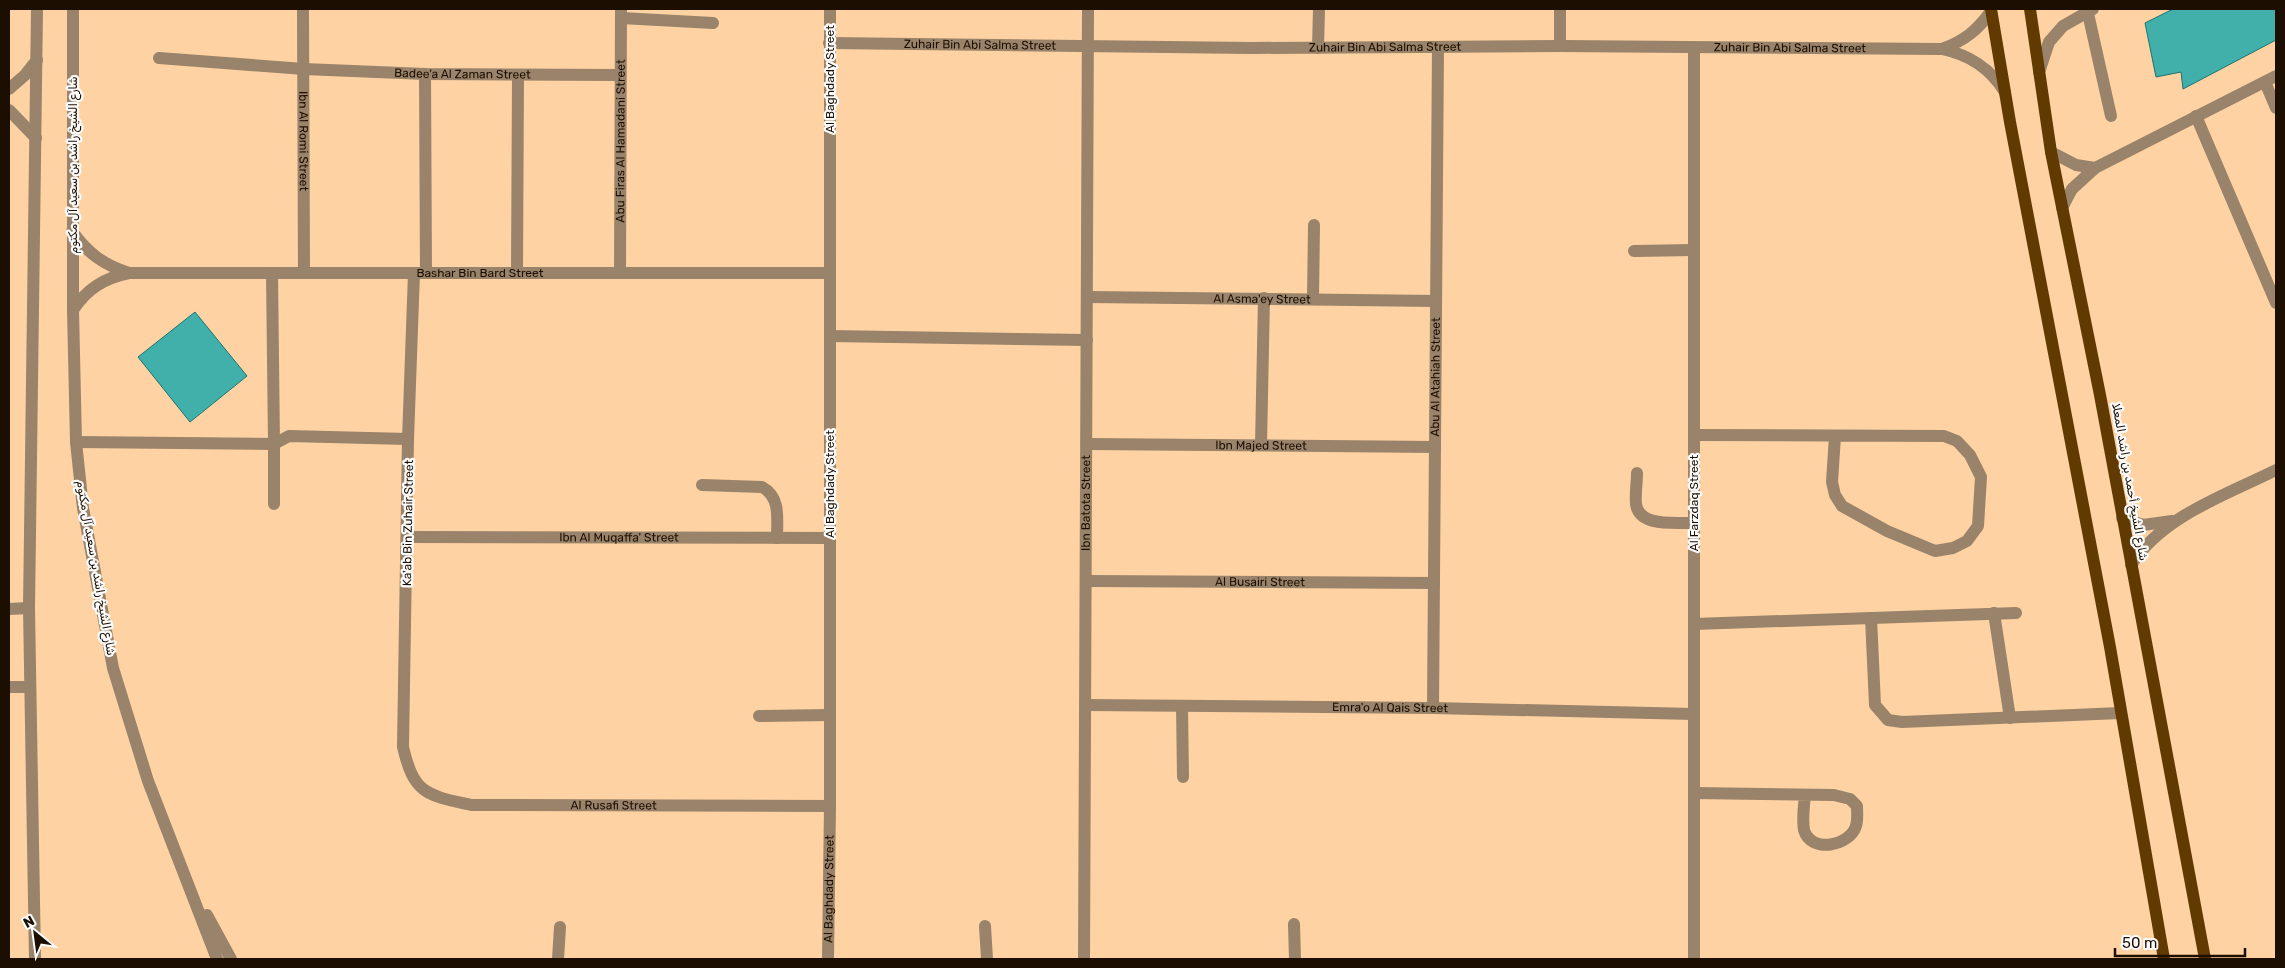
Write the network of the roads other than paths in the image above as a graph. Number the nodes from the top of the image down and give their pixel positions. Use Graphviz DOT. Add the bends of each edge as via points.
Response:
graph roads {
  1 [pos="37,9"];
  2 [pos="73,9"];
  3 [pos="303,9"];
  4 [pos="830,9"];
  5 [pos="1088,9"];
  6 [pos="1319,9"];
  7 [pos="1560,9"];
  8 [pos="2030,9"];
  9 [pos="1991,10"];
  10 [pos="2090,10"];
  11 [pos="621,13"];
  12 [pos="713,23"];
  13 [pos="830,43"];
  14 [pos="1089,46"];
  15 [pos="1560,46"];
  16 [pos="1438,47"];
  17 [pos="1318,48"];
  18 [pos="1694,48"];
  19 [pos="1942,49"];
  20 [pos="159,58"];
  21 [pos="37,60"];
  22 [pos="304,69"];
  23 [pos="2039,72"];
  24 [pos="425,74"];
  25 [pos="620,74"];
  26 [pos="518,75"];
  27 [pos="2270,79"];
  28 [pos="9,89"];
  29 [pos="2005,92"];
  30 [pos="2276,108"];
  31 [pos="9,110"];
  32 [pos="2112,116"];
  33 [pos="2196,116"];
  34 [pos="36,138"];
  35 [pos="2051,152"];
  36 [pos="2095,168"];
  37 [pos="2062,208"];
  38 [pos="1314,225"];
  39 [pos="72,231"];
  40 [pos="1694,250"];
  41 [pos="1634,251"];
  42 [pos="129,273"];
  43 [pos="272,273"];
  44 [pos="304,273"];
  45 [pos="420,273"];
  46 [pos="517,273"];
  47 [pos="620,273"];
  48 [pos="830,273"];
  49 [pos="1087,297"];
  50 [pos="1264,298"];
  51 [pos="1313,299"];
  52 [pos="1436,301"];
  53 [pos="2276,303"];
  54 [pos="73,310"];
  55 [pos="830,336"];
  56 [pos="1087,340"];
  57 [pos="1694,435"];
  58 [pos="1835,436"];
  59 [pos="408,439"];
  60 [pos="76,442"];
  61 [pos="274,444"];
  62 [pos="1087,444"];
  63 [pos="1261,445"];
  64 [pos="1435,447"];
  65 [pos="2276,470"];
  66 [pos="1637,473"];
  67 [pos="702,485"];
  68 [pos="274,504"];
  69 [pos="2122,518"];
  70 [pos="2176,520"];
  71 [pos="1694,523"];
  72 [pos="408,537"];
  73 [pos="777,538"];
  74 [pos="830,538"];
  75 [pos="2130,565"];
  76 [pos="1086,581"];
  77 [pos="1434,583"];
  78 [pos="29,608"];
  79 [pos="9,609"];
  80 [pos="2016,612"];
  81 [pos="1994,614"];
  82 [pos="1871,618"];
  83 [pos="1694,624"];
  84 [pos="9,687"];
  85 [pos="29,687"];
  86 [pos="1085,705"];
  87 [pos="1182,706"];
  88 [pos="1433,708"];
  89 [pos="2120,713"];
  90 [pos="1694,714"];
  91 [pos="759,716"];
  92 [pos="830,716"];
  93 [pos="2010,718"];
  94 [pos="409,772"];
  95 [pos="1183,777"];
  96 [pos="1694,793"];
  97 [pos="1804,795"];
  98 [pos="830,806"];
  99 [pos="189,888"];
  100 [pos="1294,924"];
  101 [pos="985,926"];
  102 [pos="560,927"];
  103 [pos="36,959"];
  104 [pos="217,959"];
  105 [pos="230,959"];
  106 [pos="558,959"];
  107 [pos="828,959"];
  108 [pos="986,959"];
  109 [pos="1084,959"];
  110 [pos="1295,959"];
  111 [pos="1694,959"];
  112 [pos="2164,959"];
  113 [pos="2205,959"];
  1 -- 21 [label="street"];
  2 -- 39 [label="street, شارع الشيخ راشد بن سعيد آل مكتوم"];
  3 -- 22 [label="street, Ibn Al Romi Street"];
  4 -- 13 [label="street, Al Baghdady Street"];
  5 -- 14 [label="street, Ibn Batota Street"];
  6 -- 17 [label="street"];
  7 -- 15 [label="street"];
  8 -- 23 [label="main road, شارع الشيخ أحمد بن راشد المعلا"];
  9 -- 19 [label="street, Zuhair Bin Abi Salma Street" via="1976,31"];
  9 -- 29 [label="main road"];
  10 -- 23 [label="street" via="2063,26 2049,42"];
  10 -- 32 [label="street"];
  11 -- 12 [label="street"];
  11 -- 25 [label="street, Abu Firas Al Hamadani Street"];
  13 -- 14 [label="street, Zuhair Bin Abi Salma Street"];
  13 -- 48 [label="street, Al Baghdady Street"];
  14 -- 17 [label="street, Zuhair Bin Abi Salma Street"];
  14 -- 49 [label="street, Ibn Batota Street"];
  15 -- 16 [label="street, Zuhair Bin Abi Salma Street"];
  15 -- 18 [label="street, Zuhair Bin Abi Salma Street"];
  16 -- 17 [label="street, Zuhair Bin Abi Salma Street"];
  16 -- 52 [label="street, Abu Al Atahiah Street"];
  18 -- 19 [label="street, Zuhair Bin Abi Salma Street"];
  18 -- 40 [label="street, Al Farzdaq Street"];
  19 -- 29 [label="street, Zuhair Bin Abi Salma Street" via="1979,63"];
  20 -- 22 [label="street, Badee'a Al Zaman Street"];
  21 -- 28 [label="street"];
  21 -- 34 [label="street"];
  22 -- 24 [label="street, Badee'a Al Zaman Street"];
  22 -- 44 [label="street, Ibn Al Romi Street"];
  23 -- 35 [label="main road, شارع الشيخ أحمد بن راشد المعلا"];
  24 -- 26 [label="street, Badee'a Al Zaman Street"];
  24 -- 45 [label="street, Ka'ab Bin Zuhair Street"];
  25 -- 26 [label="street, Badee'a Al Zaman Street"];
  25 -- 47 [label="street, Abu Firas Al Hamadani Street"];
  26 -- 46 [label="street"];
  27 -- 30 [label="street"];
  27 -- 33 [label="street"];
  29 -- 89 [label="main road"];
  31 -- 34 [label="street"];
  33 -- 36 [label="street"];
  33 -- 53 [label="street"];
  34 -- 78 [label="street"];
  35 -- 36 [label="street" via="2076,166"];
  35 -- 37 [label="main road, شارع الشيخ أحمد بن راشد المعلا"];
  36 -- 37 [label="street" via="2072,189"];
  37 -- 69 [label="main road, شارع الشيخ أحمد بن راشد المعلا"];
  38 -- 51 [label="street"];
  39 -- 42 [label="street, Bashar Bin Bard Street" via="80,243 102,262"];
  39 -- 54 [label="street, شارع الشيخ راشد بن سعيد آل مكتوم"];
  40 -- 41 [label="street"];
  40 -- 57 [label="street, Al Farzdaq Street"];
  42 -- 43 [label="street, Bashar Bin Bard Street"];
  42 -- 54 [label="street, Bashar Bin Bard Street" via="97,285"];
  43 -- 44 [label="street, Bashar Bin Bard Street"];
  43 -- 61 [label="street"];
  44 -- 45 [label="street, Bashar Bin Bard Street"];
  45 -- 46 [label="street, Bashar Bin Bard Street"];
  45 -- 59 [label="street, Ka'ab Bin Zuhair Street"];
  46 -- 47 [label="street, Bashar Bin Bard Street"];
  47 -- 48 [label="street, Bashar Bin Bard Street"];
  48 -- 55 [label="street, Al Baghdady Street"];
  49 -- 50 [label="street, Al Asma'ey Street"];
  49 -- 56 [label="street, Ibn Batota Street"];
  50 -- 51 [label="street, Al Asma'ey Street"];
  50 -- 63 [label="street"];
  51 -- 52 [label="street, Al Asma'ey Street"];
  52 -- 64 [label="street, Abu Al Atahiah Street"];
  54 -- 60 [label="street, شارع الشيخ راشد بن سعيد آل مكتوم"];
  55 -- 56 [label="street"];
  55 -- 74 [label="street, Al Baghdady Street"];
  56 -- 62 [label="street, Ibn Batota Street"];
  57 -- 58 [label="street"];
  57 -- 71 [label="street, Al Farzdaq Street"];
  58 -- 58 [label="street" via="1944,436 1957,441 1970,455 1981,477 1978,526 1967,540 1953,548 1935,551 1887,531 1842,506 1832,482"];
  59 -- 61 [label="street" via="289,436"];
  59 -- 72 [label="street, Ka'ab Bin Zuhair Street"];
  60 -- 61 [label="street"];
  60 -- 99 [label="street, شارع الشيخ راشد بن سعيد آل مكتوم" via="85,518 113,668 148,781"];
  61 -- 68 [label="street"];
  62 -- 63 [label="street, Ibn Majed Street"];
  62 -- 76 [label="street, Ibn Batota Street"];
  63 -- 64 [label="street, Ibn Majed Street"];
  64 -- 77 [label="street, Abu Al Atahiah Street"];
  65 -- 70 [label="street"];
  66 -- 71 [label="street" via="1636,505 1640,514 1649,520"];
  67 -- 73 [label="street" via="762,487 768,490 776,505"];
  69 -- 70 [label="street" via="2143,525"];
  69 -- 75 [label="main road, شارع الشيخ أحمد بن راشد المعلا"];
  70 -- 75 [label="street" via="2148,542"];
  71 -- 83 [label="street, Al Farzdaq Street"];
  72 -- 73 [label="street, Ibn Al Muqaffa' Street"];
  72 -- 94 [label="street, Ka'ab Bin Zuhair Street" via="403,747"];
  73 -- 74 [label="street, Ibn Al Muqaffa' Street"];
  74 -- 92 [label="street, Al Baghdady Street"];
  75 -- 113 [label="main road, شارع الشيخ أحمد بن راشد المعلا"];
  76 -- 77 [label="street, Al Busairi Street"];
  76 -- 86 [label="street, Ibn Batota Street"];
  77 -- 88 [label="street, Abu Al Atahiah Street"];
  78 -- 79 [label="street"];
  78 -- 85 [label="street"];
  80 -- 81 [label="street"];
  81 -- 82 [label="street"];
  81 -- 93 [label="street"];
  82 -- 83 [label="street"];
  82 -- 93 [label="street" via="1874,705 1888,720"];
  83 -- 90 [label="street, Al Farzdaq Street"];
  84 -- 85 [label="street"];
  85 -- 103 [label="street"];
  86 -- 87 [label="street, Emra'o Al Qais Street"];
  86 -- 109 [label="street, Ibn Batota Street"];
  87 -- 88 [label="street, Emra'o Al Qais Street"];
  87 -- 95 [label="street"];
  88 -- 90 [label="street, Emra'o Al Qais Street"];
  89 -- 93 [label="street"];
  89 -- 112 [label="main road"];
  90 -- 96 [label="street, Al Farzdaq Street"];
  91 -- 92 [label="street"];
  92 -- 98 [label="street, Al Baghdady Street"];
  94 -- 98 [label="street, Al Rusafi Street" via="419,788 437,797 470,805"];
  96 -- 97 [label="street"];
  96 -- 111 [label="street, Al Farzdaq Street"];
  97 -- 97 [label="street" via="1834,795 1850,799 1858,806 1852,834 1846,840 1825,846 1811,840 1805,832"];
  98 -- 107 [label="street, Al Baghdady Street"];
  99 -- 104 [label="street, شارع الشيخ راشد بن سعيد آل مكتوم"];
  99 -- 105 [label="street"];
  100 -- 110 [label="street"];
  101 -- 108 [label="street"];
  102 -- 106 [label="street"];
}
